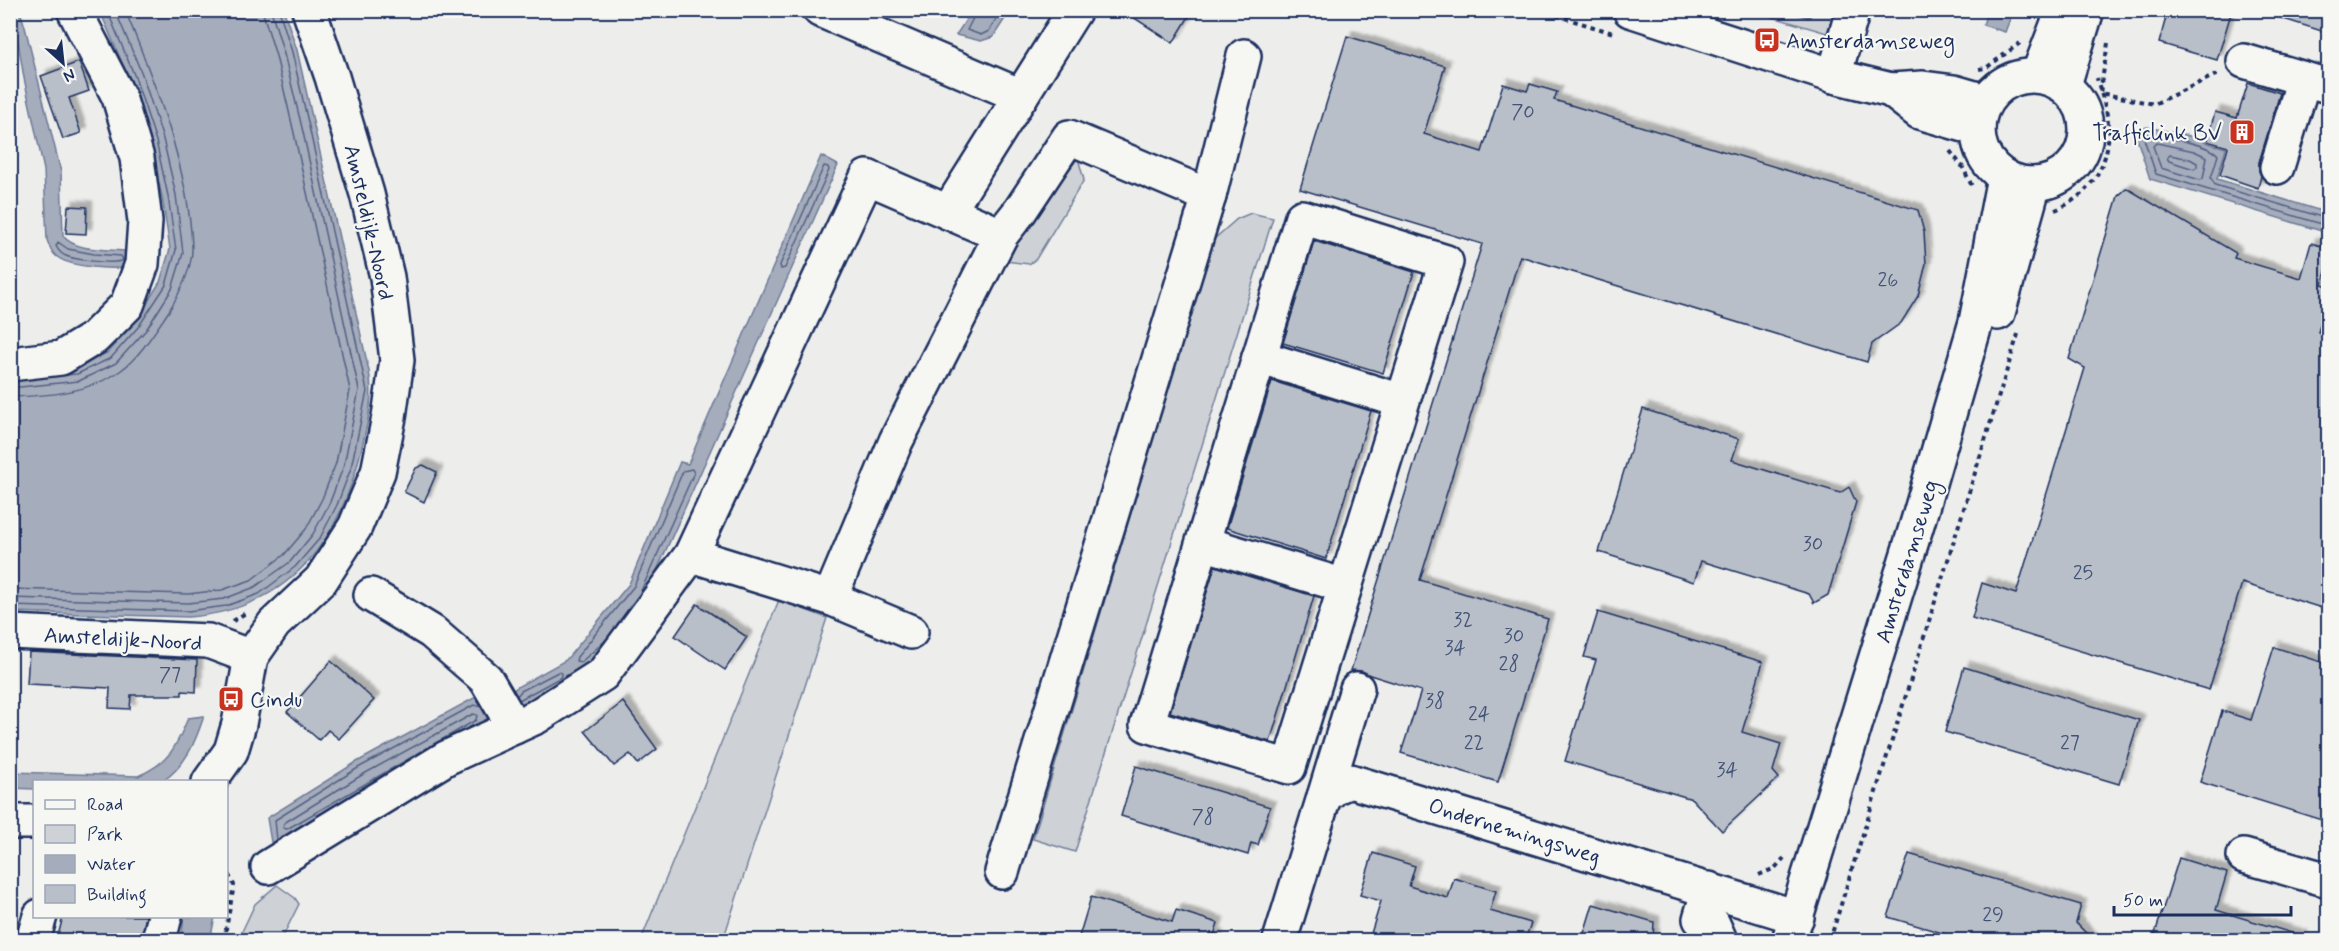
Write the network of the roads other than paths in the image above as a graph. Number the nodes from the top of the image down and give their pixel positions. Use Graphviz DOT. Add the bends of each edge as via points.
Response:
graph roads {
  1 [pos="74,10"];
  2 [pos="309,10"];
  3 [pos="819,10"];
  4 [pos="1075,10"];
  5 [pos="1630,10"];
  6 [pos="1853,10"];
  7 [pos="2064,10"];
  8 [pos="2087,10"];
  9 [pos="2062,48"];
  10 [pos="1244,56"];
  11 [pos="2244,61"];
  12 [pos="1834,76"];
  13 [pos="2051,80"];
  14 [pos="2316,82"];
  15 [pos="1021,96"];
  16 [pos="1966,111"];
  17 [pos="2277,167"];
  18 [pos="1209,196"];
  19 [pos="2023,200"];
  20 [pos="948,212"];
  21 [pos="1002,235"];
  22 [pos="1259,357"];
  23 [pos="10,364"];
  24 [pos="1402,400"];
  25 [pos="1203,543"];
  26 [pos="691,555"];
  27 [pos="1345,586"];
  28 [pos="371,595"];
  29 [pos="830,598"];
  30 [pos="10,632"];
  31 [pos="911,632"];
  32 [pos="250,657"];
  33 [pos="1357,689"];
  34 [pos="514,727"];
  35 [pos="1297,740"];
  36 [pos="1337,753"];
  37 [pos="209,780"];
  38 [pos="1324,797"];
  39 [pos="10,822"];
  40 [pos="33,822"];
  41 [pos="2244,856"];
  42 [pos="268,867"];
  43 [pos="1002,872"];
  44 [pos="2328,880"];
  45 [pos="1709,889"];
  46 [pos="39,918"];
  47 [pos="164,918"];
  48 [pos="1798,933"];
  49 [pos="33,940"];
  50 [pos="159,940"];
  51 [pos="1280,940"];
  52 [pos="1720,940"];
  1 -- 23 [label="street" via="119,97 137,158 145,221 142,264 127,305 94,338 61,358"];
  2 -- 32 [label="street, Amsteldijk-Noord" via="367,194 387,277 397,360 378,471 355,527 321,580 274,624"];
  3 -- 15 [label="street"];
  4 -- 15 [label="street"];
  5 -- 12 [label="street"];
  6 -- 12 [label="street"];
  7 -- 9 [label="street"];
  8 -- 9 [label="street"];
  9 -- 13 [label="street"];
  10 -- 18 [label="street"];
  11 -- 14 [label="street"];
  12 -- 16 [label="street" via="1892,90 1919,112"];
  13 -- 16 [label="street" via="2022,76 2008,81"];
  13 -- 19 [label="street" via="2076,97 2084,112 2085,146 2065,173"];
  14 -- 17 [label="street"];
  15 -- 20 [label="street"];
  16 -- 19 [label="street" via="1984,156"];
  18 -- 21 [label="street" via="1069,137"];
  18 -- 43 [label="street"];
  19 -- 48 [label="street, Amsterdamseweg" via="2003,295"];
  20 -- 21 [label="street"];
  20 -- 26 [label="street" via="867,177"];
  21 -- 29 [label="street" via="896,441"];
  22 -- 24 [label="street"];
  22 -- 24 [label="street" via="1302,218 1446,262"];
  22 -- 25 [label="street"];
  24 -- 27 [label="street"];
  25 -- 27 [label="street"];
  25 -- 35 [label="street" via="1147,724 1289,767"];
  26 -- 29 [label="street"];
  26 -- 34 [label="street" via="603,674"];
  27 -- 35 [label="street"];
  28 -- 34 [label="street" via="432,632 486,679"];
  29 -- 31 [label="street"];
  30 -- 32 [label="street, Amsteldijk-Noord" via="208,641"];
  32 -- 37 [label="street" via="231,751"];
  33 -- 36 [label="street"];
  34 -- 42 [label="street" via="446,758"];
  35 -- 36 [label="street"];
  36 -- 38 [label="street"];
  38 -- 45 [label="street, Ondernemingsweg" via="1350,781"];
  38 -- 51 [label="street"];
  39 -- 40 [label="street"];
  41 -- 44 [label="street"];
  45 -- 48 [label="street, Ondernemingsweg"];
  45 -- 52 [label="street" via="1700,920 1713,924"];
  46 -- 49 [label="street"];
  47 -- 50 [label="street"];
}
